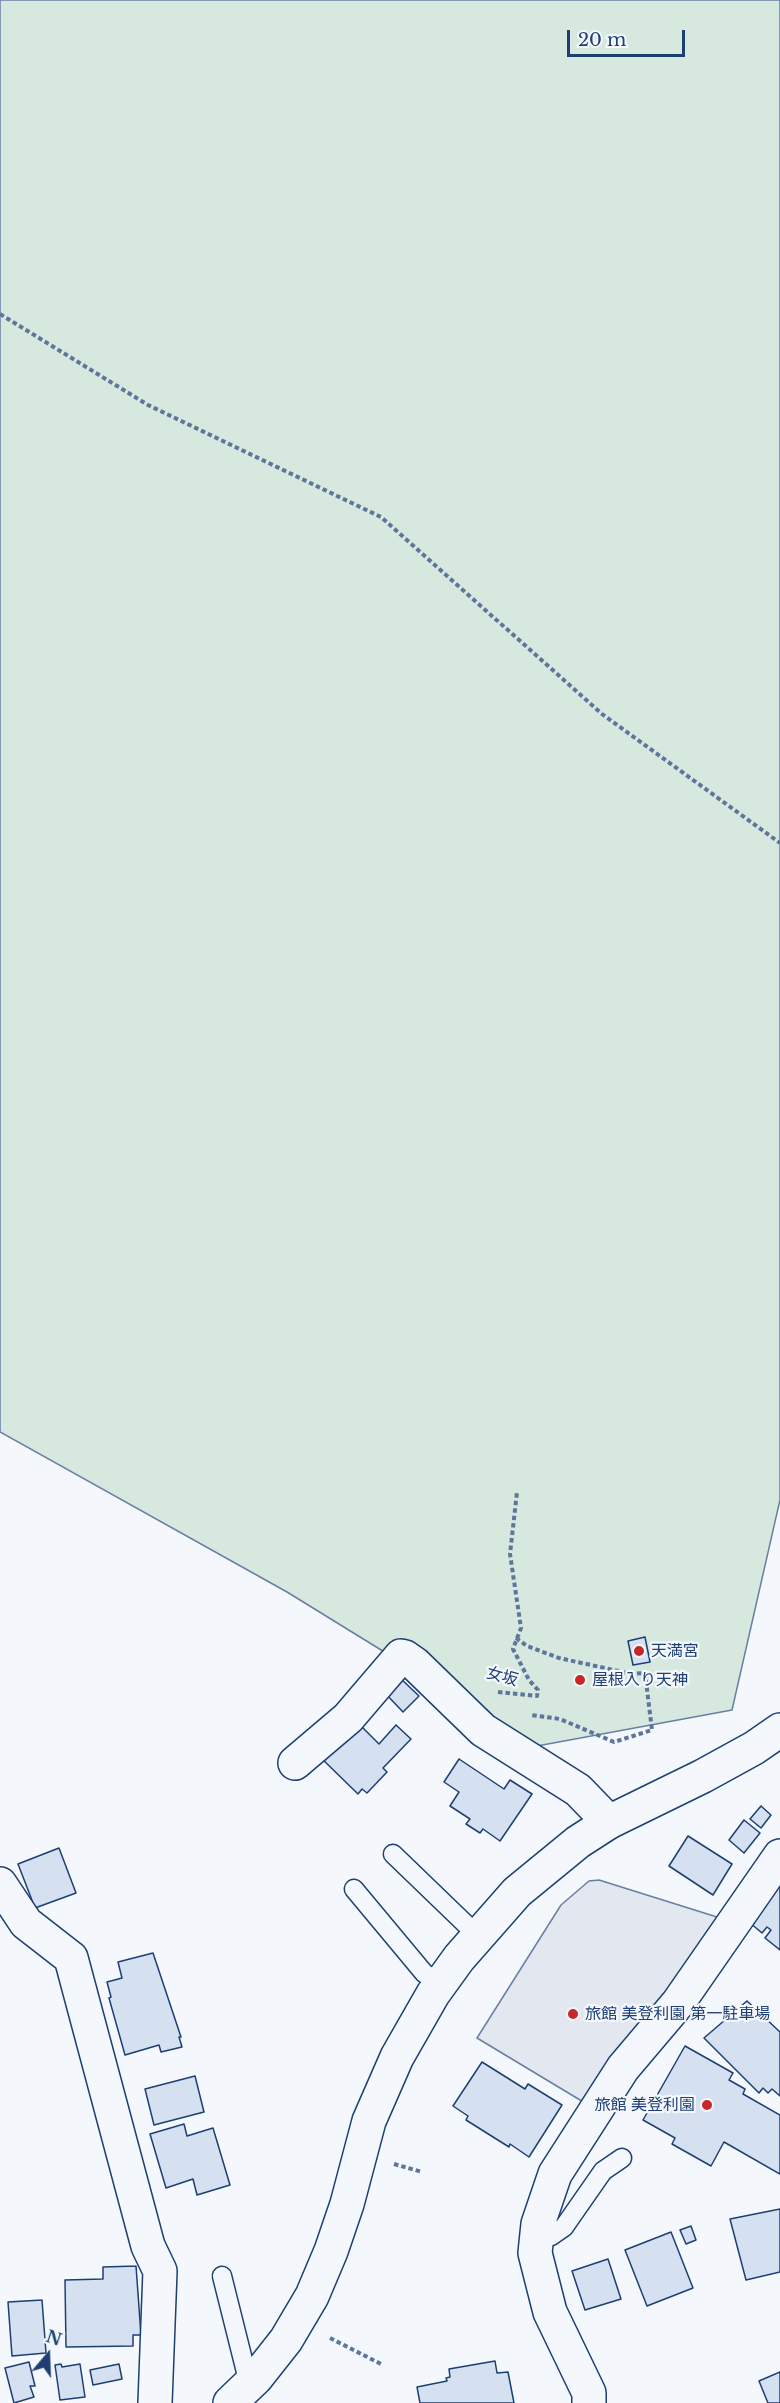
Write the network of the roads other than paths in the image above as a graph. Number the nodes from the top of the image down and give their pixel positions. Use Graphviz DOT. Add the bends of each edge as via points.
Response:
graph roads {
  1 [pos="780,1731"];
  2 [pos="295,1763"];
  3 [pos="609,1822"];
  4 [pos="393,1854"];
  5 [pos="780,1856"];
  6 [pos="0,1884"];
  7 [pos="354,1889"];
  8 [pos="478,1936"];
  9 [pos="440,1984"];
  10 [pos="622,2158"];
  11 [pos="536,2234"];
  12 [pos="222,2276"];
  13 [pos="240,2393"];
  14 [pos="155,2403"];
  15 [pos="589,2403"];
  1 -- 3 [label="street" via="703,1776"];
  2 -- 3 [label="street" via="348,1718 401,1656 415,1664 483,1730 578,1790"];
  3 -- 8 [label="street" via="578,1842 517,1893"];
  4 -- 8 [label="lane"];
  5 -- 11 [label="street" via="678,2003 617,2078 555,2174"];
  6 -- 14 [label="street" via="26,1923 70,1958 148,2246 160,2271"];
  7 -- 9 [label="lane" via="424,1973"];
  8 -- 9 [label="street"];
  9 -- 13 [label="street" via="397,2057 369,2121 347,2204 312,2296 286,2340"];
  10 -- 11 [label="lane" via="603,2171 564,2227 551,2236"];
  11 -- 15 [label="street" via="535,2253 544,2294 589,2393"];
  12 -- 13 [label="lane"];
}
